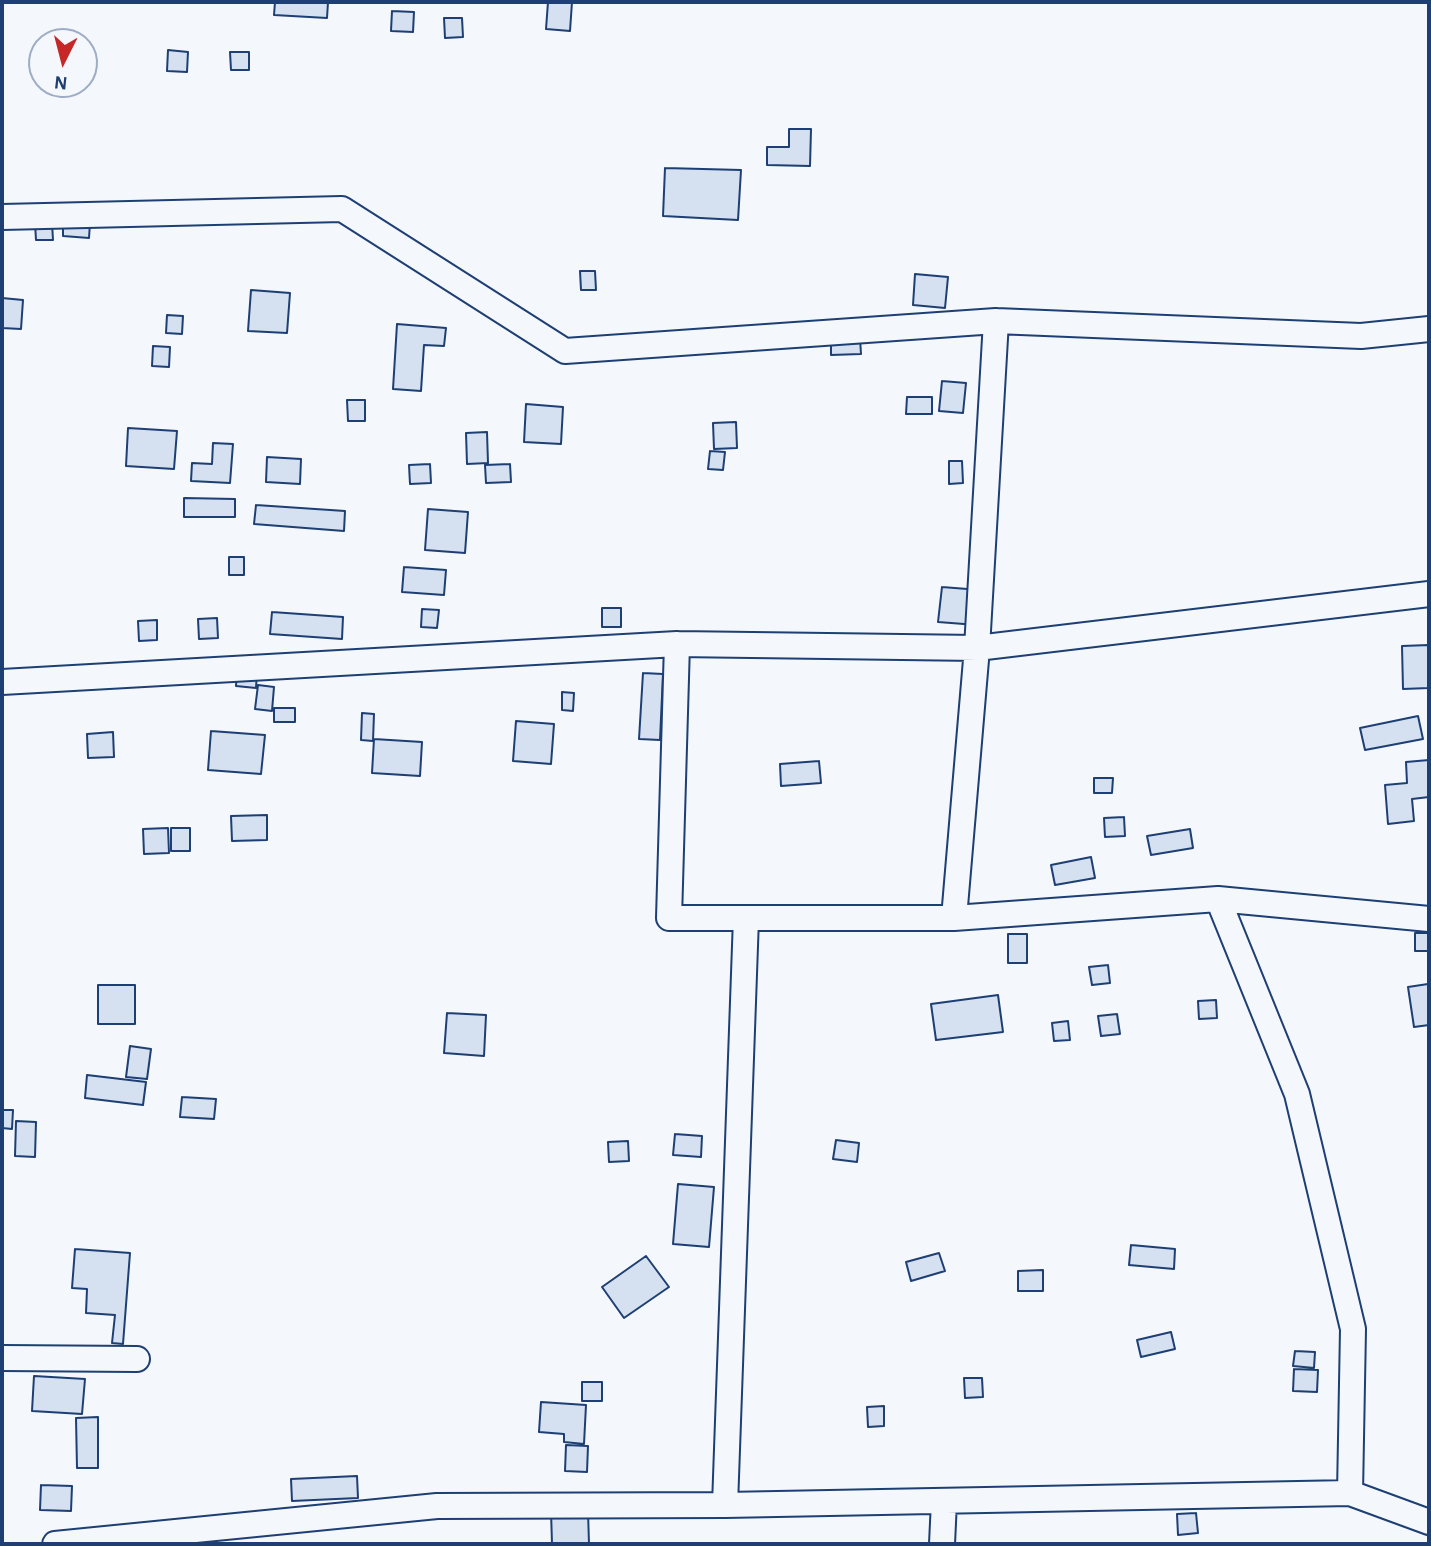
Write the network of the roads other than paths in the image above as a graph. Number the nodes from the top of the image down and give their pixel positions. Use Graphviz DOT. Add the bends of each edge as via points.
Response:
graph roads {
  1 [pos="2,217"];
  2 [pos="996,321"];
  3 [pos="1429,329"];
  4 [pos="1429,594"];
  5 [pos="677,644"];
  6 [pos="977,648"];
  7 [pos="2,682"];
  8 [pos="1218,899"];
  9 [pos="746,918"];
  10 [pos="954,918"];
  11 [pos="1429,919"];
  12 [pos="2,1358"];
  13 [pos="136,1359"];
  14 [pos="1350,1493"];
  15 [pos="944,1501"];
  16 [pos="725,1505"];
  17 [pos="1429,1522"];
  18 [pos="55,1544"];
  19 [pos="942,1544"];
  1 -- 2 [label="street" via="342,209 565,351"];
  2 -- 3 [label="street" via="1361,336"];
  2 -- 6 [label="street"];
  4 -- 6 [label="street"];
  5 -- 6 [label="street"];
  5 -- 7 [label="street"];
  5 -- 9 [label="street" via="669,918"];
  6 -- 10 [label="street"];
  8 -- 10 [label="street"];
  8 -- 11 [label="street"];
  8 -- 14 [label="street" via="1297,1094 1353,1329"];
  9 -- 10 [label="street"];
  9 -- 16 [label="street"];
  12 -- 13 [label="street"];
  14 -- 15 [label="street"];
  14 -- 17 [label="street"];
  15 -- 16 [label="street"];
  15 -- 19 [label="street"];
  16 -- 18 [label="street" via="437,1506"];
}
